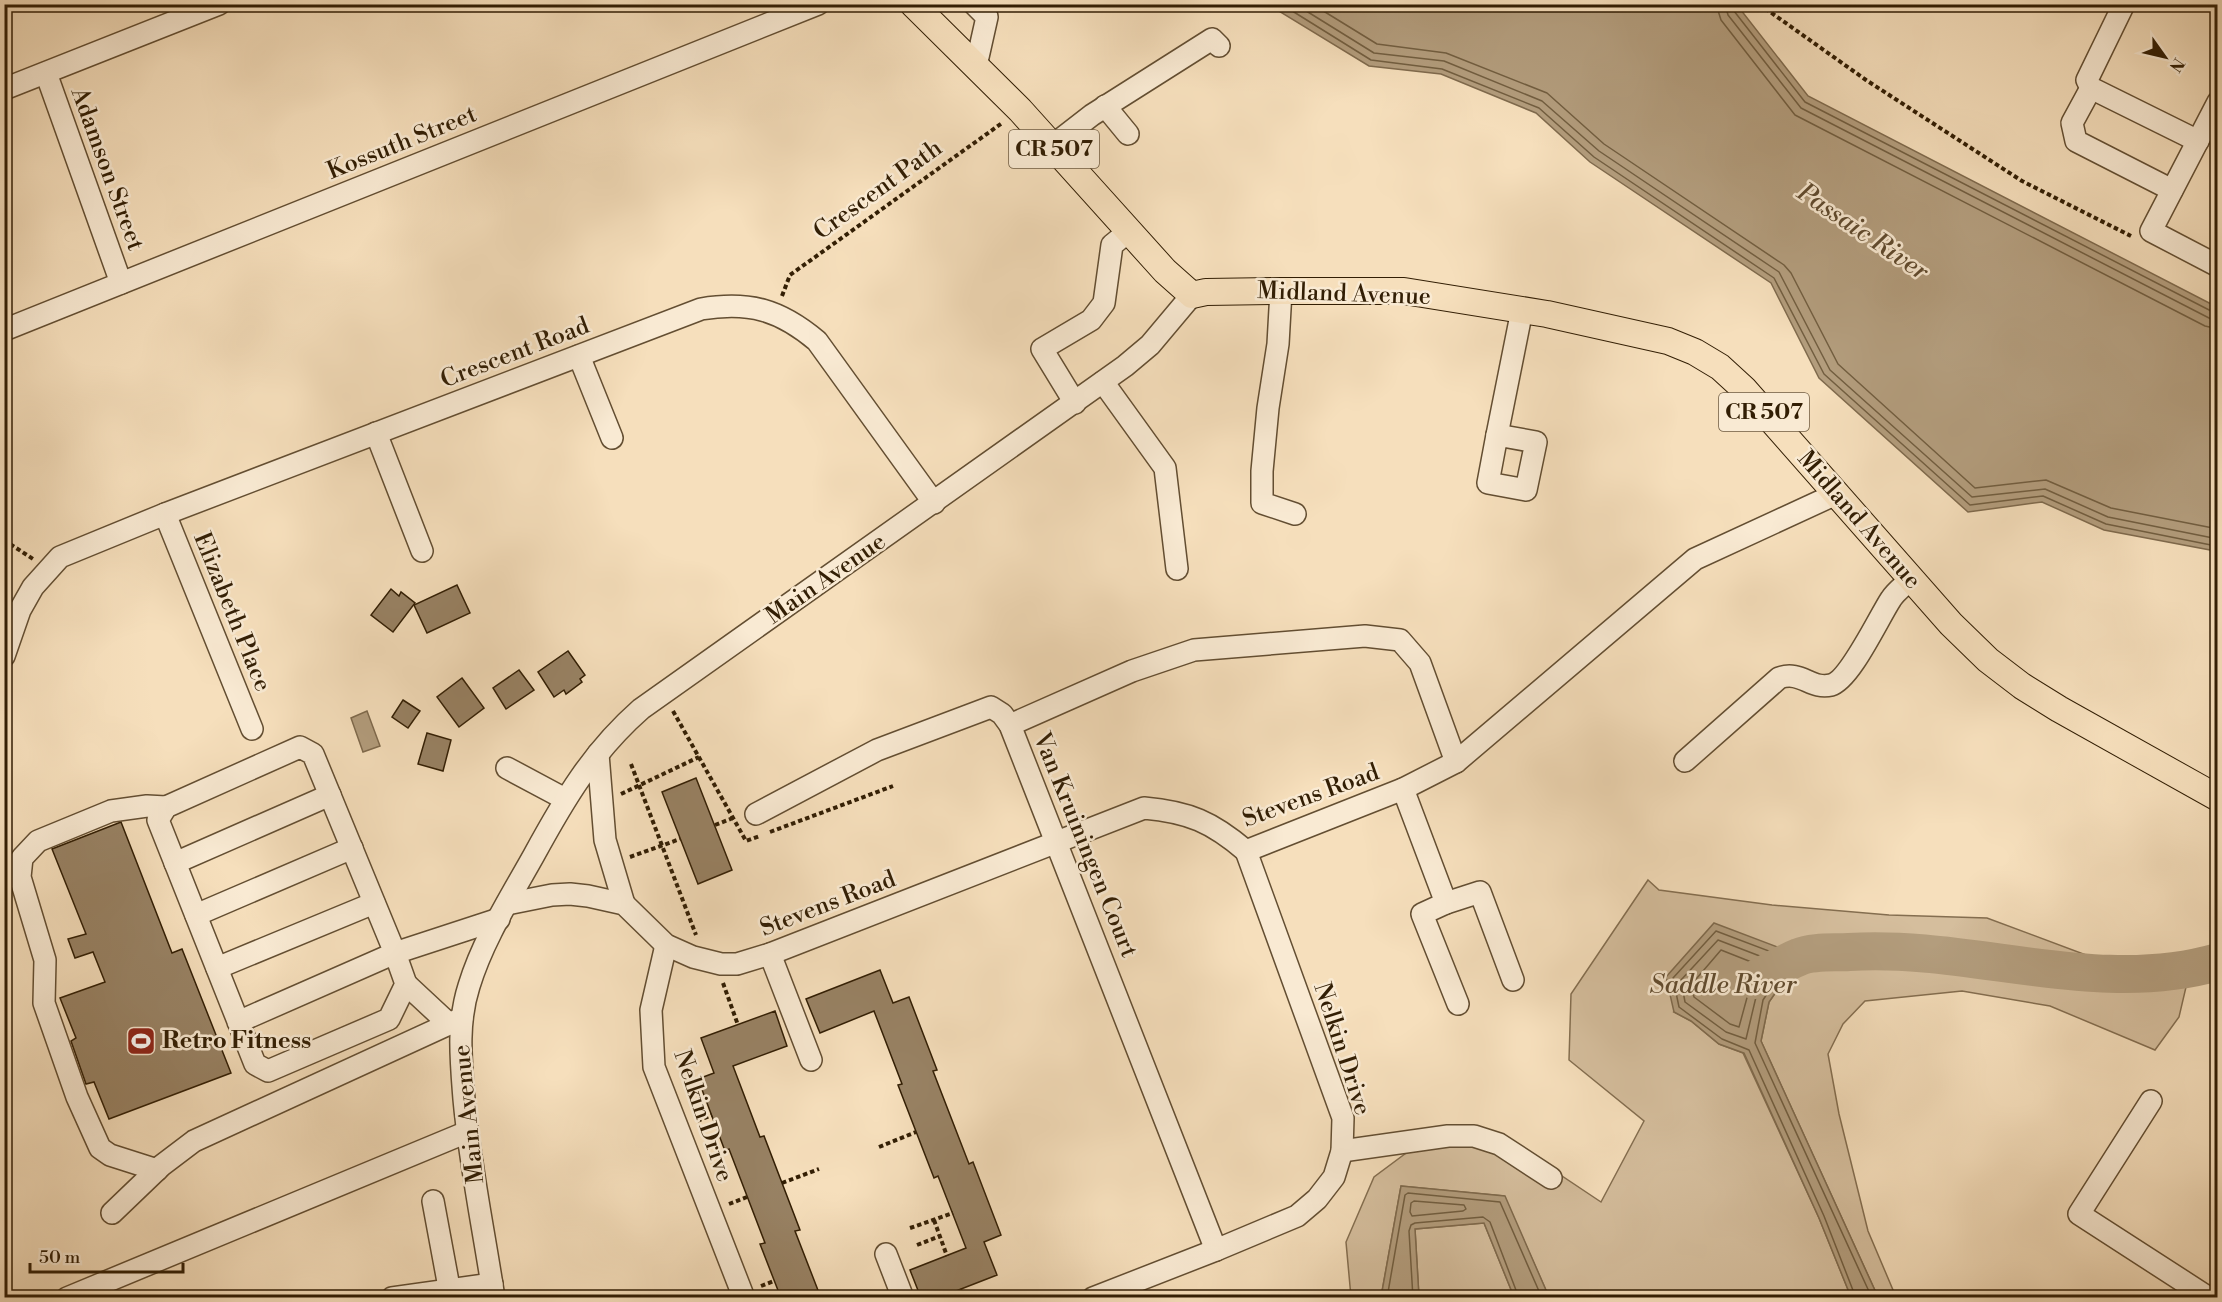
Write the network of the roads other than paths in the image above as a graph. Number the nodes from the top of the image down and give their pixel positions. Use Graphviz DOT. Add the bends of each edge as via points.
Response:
graph roads {
  1 [pos="219,4"];
  2 [pos="818,4"];
  3 [pos="913,4"];
  4 [pos="974,4"];
  5 [pos="2124,4"];
  6 [pos="1219,46"];
  7 [pos="976,66"];
  8 [pos="46,73"];
  9 [pos="2091,88"];
  10 [pos="4,89"];
  11 [pos="2217,102"];
  12 [pos="1105,106"];
  13 [pos="1128,134"];
  14 [pos="2198,141"];
  15 [pos="1052,146"];
  16 [pos="2172,190"];
  17 [pos="1128,232"];
  18 [pos="2217,266"];
  19 [pos="121,283"];
  20 [pos="1281,291"];
  21 [pos="1192,295"];
  22 [pos="1522,310"];
  23 [pos="4,330"];
  24 [pos="579,356"];
  25 [pos="1103,382"];
  26 [pos="1075,403"];
  27 [pos="376,433"];
  28 [pos="1497,435"];
  29 [pos="612,438"];
  30 [pos="1836,494"];
  31 [pos="934,503"];
  32 [pos="165,514"];
  33 [pos="1295,514"];
  34 [pos="422,551"];
  35 [pos="1177,569"];
  36 [pos="1911,579"];
  37 [pos="4,656"];
  38 [pos="1010,725"];
  39 [pos="252,729"];
  40 [pos="598,754"];
  41 [pos="1685,761"];
  42 [pos="1456,762"];
  43 [pos="507,768"];
  44 [pos="1403,789"];
  45 [pos="330,795"];
  46 [pos="2217,798"];
  47 [pos="565,799"];
  48 [pos="166,807"];
  49 [pos="756,814"];
  50 [pos="1057,842"];
  51 [pos="352,848"];
  52 [pos="1246,851"];
  53 [pos="175,863"];
  54 [pos="374,903"];
  55 [pos="1446,903"];
  56 [pos="624,904"];
  57 [pos="503,912"];
  58 [pos="196,915"];
  59 [pos="666,945"];
  60 [pos="395,953"];
  61 [pos="770,954"];
  62 [pos="217,968"];
  63 [pos="1513,980"];
  64 [pos="406,984"];
  65 [pos="1458,1004"];
  66 [pos="455,1021"];
  67 [pos="238,1022"];
  68 [pos="811,1060"];
  69 [pos="2151,1101"];
  70 [pos="467,1132"];
  71 [pos="1342,1151"];
  72 [pos="157,1170"];
  73 [pos="1551,1179"];
  74 [pos="433,1201"];
  75 [pos="112,1213"];
  76 [pos="1216,1250"];
  77 [pos="886,1254"];
  78 [pos="110,1289"];
  79 [pos="493,1291"];
  80 [pos="752,1292"];
  81 [pos="451,1293"];
  82 [pos="68,1298"];
  83 [pos="392,1298"];
  84 [pos="903,1298"];
  85 [pos="1094,1298"];
  86 [pos="2209,1298"];
  1 -- 8 [label="street"];
  2 -- 19 [label="street, Kossuth Street"];
  3 -- 7 [label="main road, CR 507"];
  4 -- 7 [label="street" via="987,17"];
  5 -- 9 [label="street" via="2087,80"];
  6 -- 12 [label="street" via="1212,39"];
  7 -- 15 [label="main road, CR 507"];
  8 -- 10 [label="street"];
  8 -- 19 [label="street, Adamson Street"];
  9 -- 14 [label="street"];
  9 -- 16 [label="street" via="2072,123 2076,141"];
  11 -- 14 [label="street"];
  12 -- 13 [label="street"];
  12 -- 15 [label="street"];
  14 -- 16 [label="street"];
  15 -- 17 [label="main road, CR 507"];
  16 -- 18 [label="street" via="2151,231"];
  17 -- 21 [label="main road, CR 507"];
  17 -- 26 [label="street" via="1112,245 1104,303 1090,320 1042,349"];
  19 -- 23 [label="street, Kossuth Street"];
  20 -- 21 [label="main road, Midland Avenue / CR 507"];
  20 -- 22 [label="main road, Midland Avenue / CR 507" via="1404,291"];
  20 -- 33 [label="street" via="1262,503"];
  21 -- 25 [label="street, Main Avenue" via="1150,345"];
  22 -- 28 [label="street"];
  22 -- 30 [label="main road, Midland Avenue / CR 507" via="1668,340 1695,352 1720,367 1744,389"];
  24 -- 27 [label="street, Crescent Road"];
  24 -- 29 [label="street"];
  24 -- 31 [label="street, Crescent Road" via="701,309 749,306 775,313 797,324 817,341"];
  25 -- 26 [label="street, Main Avenue"];
  25 -- 35 [label="street" via="1165,468"];
  26 -- 31 [label="street, Main Avenue"];
  27 -- 32 [label="street, Crescent Road"];
  27 -- 34 [label="street"];
  30 -- 36 [label="main road, Midland Avenue / CR 507"];
  30 -- 42 [label="street, Stevens Road" via="1695,559"];
  31 -- 40 [label="street, Main Avenue" via="641,709"];
  32 -- 37 [label="street, Crescent Road" via="60,557 33,587 20,609"];
  32 -- 39 [label="street, Elizabeth Place"];
  36 -- 41 [label="street" via="1893,596 1839,682 1819,685 1799,676 1779,678"];
  36 -- 46 [label="main road, Midland Avenue / CR 507" via="1988,660 2022,686"];
  38 -- 42 [label="street" via="1132,671 1194,650 1365,636 1400,640 1420,663"];
  38 -- 49 [label="street, Van Kruiningen Court" via="991,706 877,750"];
  38 -- 50 [label="street, Van Kruiningen Court"];
  40 -- 47 [label="street, Main Avenue"];
  40 -- 56 [label="street, Stevens Road" via="604,840"];
  42 -- 44 [label="street, Stevens Road"];
  43 -- 47 [label="street"];
  44 -- 52 [label="street, Stevens Road"];
  44 -- 55 [label="street"];
  45 -- 48 [label="street" via="313,754 300,747"];
  45 -- 51 [label="street"];
  45 -- 53 [label="street"];
  47 -- 57 [label="street, Main Avenue"];
  48 -- 53 [label="street" via="158,820"];
  48 -- 72 [label="street" via="111,811 38,841 22,858 20,877 45,960 44,1003 77,1097 100,1148"];
  50 -- 52 [label="street, Stevens Road" via="1144,808 1173,810 1204,822"];
  50 -- 61 [label="street, Stevens Road"];
  50 -- 76 [label="street, Van Kruiningen Court"];
  51 -- 54 [label="street"];
  51 -- 58 [label="street"];
  52 -- 71 [label="street, Nelkin Drive" via="1343,1118"];
  53 -- 58 [label="street"];
  54 -- 60 [label="street"];
  54 -- 62 [label="street"];
  55 -- 63 [label="street" via="1480,892"];
  55 -- 65 [label="street" via="1422,914"];
  56 -- 57 [label="street" via="570,894 552,895"];
  56 -- 59 [label="street, Stevens Road"];
  57 -- 60 [label="street"];
  57 -- 66 [label="street, Main Avenue" via="480,954"];
  58 -- 62 [label="street"];
  59 -- 61 [label="street, Stevens Road" via="721,964 737,964"];
  59 -- 80 [label="street, Nelkin Drive" via="651,1010 654,1067"];
  60 -- 64 [label="street"];
  60 -- 67 [label="street"];
  61 -- 68 [label="street"];
  62 -- 67 [label="street"];
  64 -- 66 [label="street"];
  64 -- 67 [label="street" via="389,1019 268,1071 255,1064"];
  66 -- 70 [label="street, Main Avenue"];
  66 -- 72 [label="street" via="194,1141"];
  69 -- 86 [label="street" via="2079,1214"];
  70 -- 78 [label="street"];
  70 -- 79 [label="street, Main Avenue"];
  71 -- 73 [label="street" via="1474,1136 1499,1144"];
  71 -- 76 [label="street, Nelkin Drive" via="1334,1177 1297,1216"];
  72 -- 75 [label="street"];
  74 -- 81 [label="street"];
  76 -- 85 [label="street, Nelkin Drive"];
  77 -- 84 [label="street"];
  78 -- 82 [label="street"];
  79 -- 81 [label="street"];
  81 -- 83 [label="street"];
}
